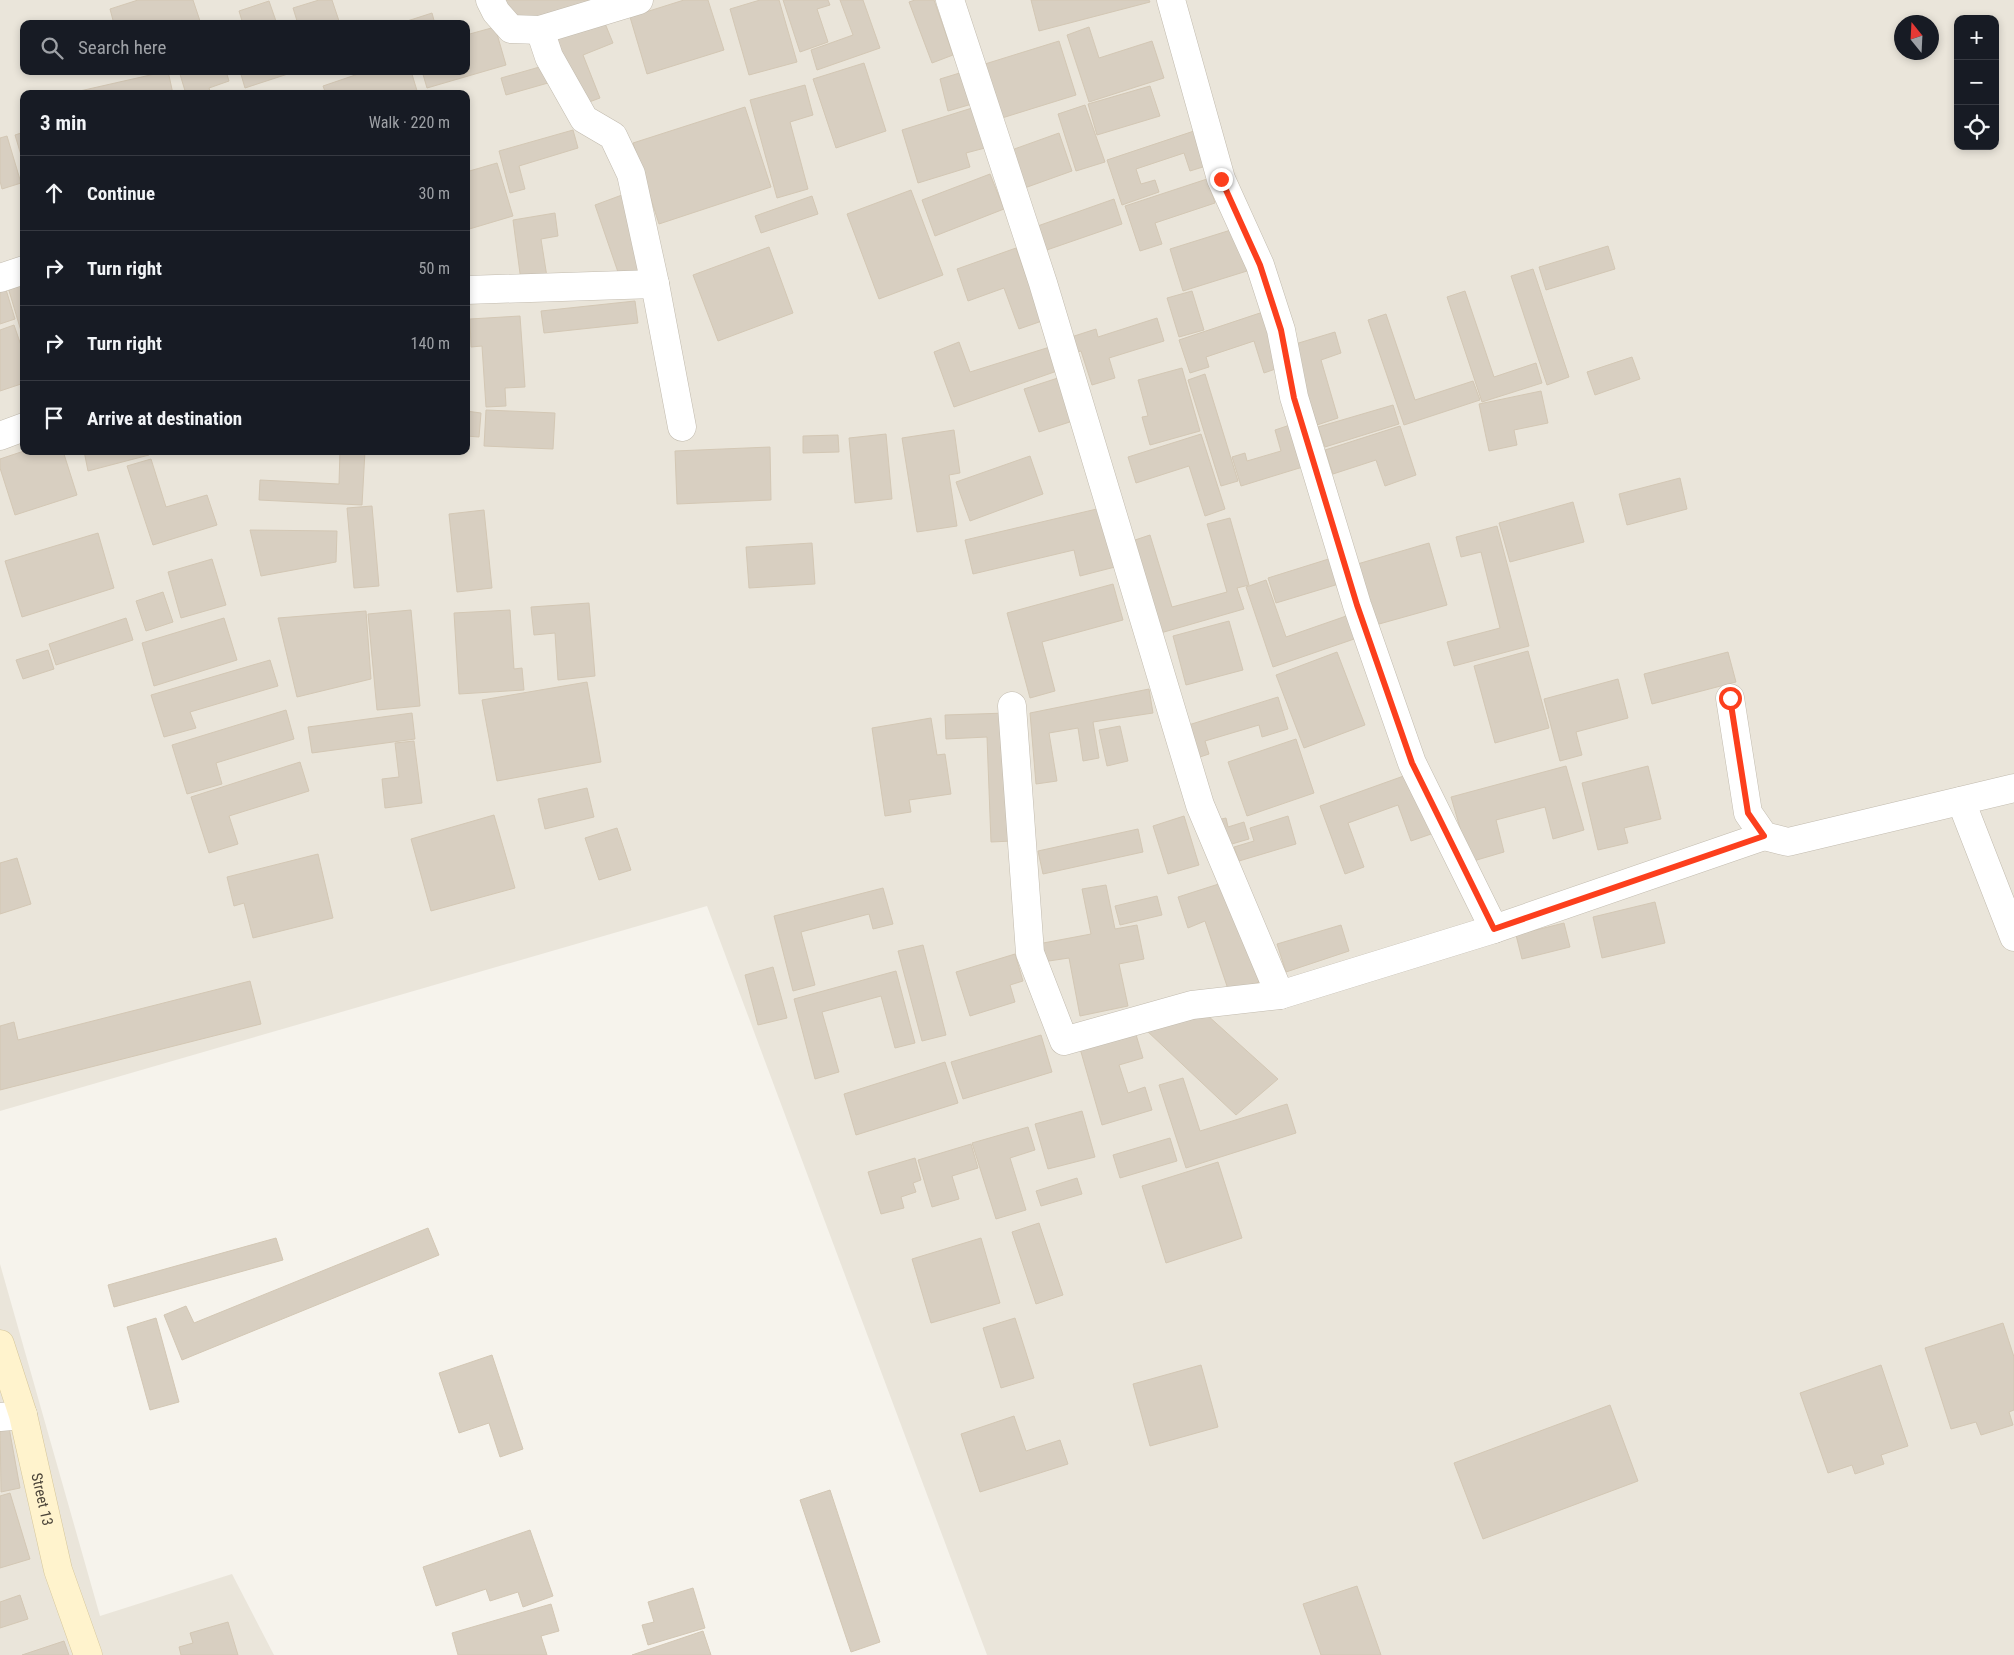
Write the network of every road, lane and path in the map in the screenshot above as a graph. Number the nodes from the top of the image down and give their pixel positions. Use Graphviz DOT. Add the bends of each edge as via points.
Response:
graph roads {
  1 [pos="490,0"];
  2 [pos="950,0"];
  3 [pos="1170,0"];
  4 [pos="633,1"];
  5 [pos="540,30"];
  6 [pos="20,271"];
  7 [pos="0,278"];
  8 [pos="655,284"];
  9 [pos="470,290"];
  10 [pos="682,426"];
  11 [pos="20,428"];
  12 [pos="0,436"];
  13 [pos="1730,698"];
  14 [pos="1012,706"];
  15 [pos="2014,788"];
  16 [pos="1961,801"];
  17 [pos="1764,836"];
  18 [pos="1494,929"];
  19 [pos="2014,938"];
  20 [pos="1280,996"];
  21 [pos="0,1344"];
  22 [pos="12,1416"];
  23 [pos="88,1655"];
  1 -- 5 [label="street" via="511,29"];
  2 -- 20 [label="street" via="1044,283 1200,805"];
  3 -- 18 [label="street" via="1221,179 1260,265 1281,330 1294,398 1357,605 1412,763"];
  4 -- 5 [label="street"];
  5 -- 8 [label="street" via="549,56 584,118 613,136 631,174"];
  6 -- 7 [label="street"];
  8 -- 9 [label="street"];
  8 -- 10 [label="street"];
  11 -- 12 [label="street"];
  13 -- 17 [label="street" via="1748,813"];
  14 -- 20 [label="street" via="1030,953 1064,1041 1192,1005"];
  15 -- 16 [label="street"];
  16 -- 17 [label="street" via="1788,842"];
  16 -- 19 [label="street"];
  17 -- 18 [label="street"];
  18 -- 20 [label="street"];
  21 -- 22 [label="street, Street 13"];
  22 -- 23 [label="street, Street 13" via="58,1570"];
}
